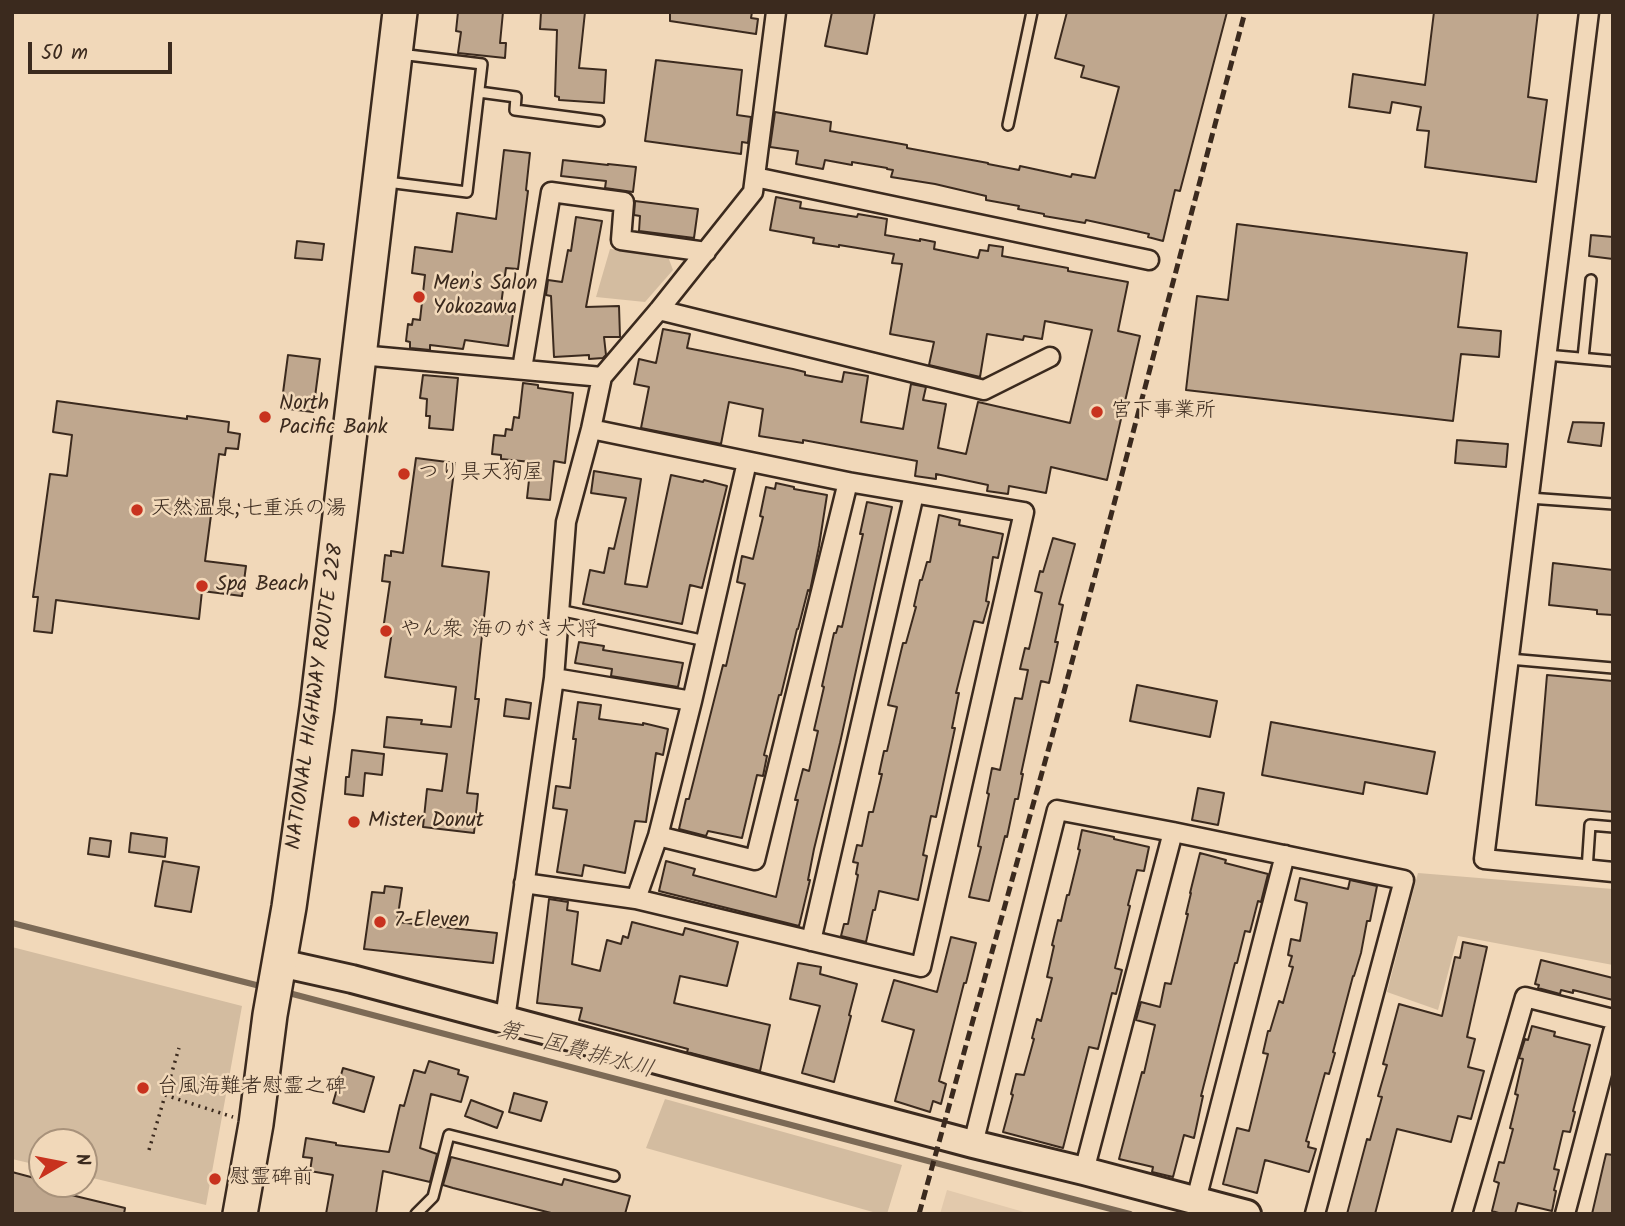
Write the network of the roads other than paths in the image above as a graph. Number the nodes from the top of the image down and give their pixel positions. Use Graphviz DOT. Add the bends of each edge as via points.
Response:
graph roads {
  1 [pos="400,12"];
  2 [pos="776,12"];
  3 [pos="1032,12"];
  4 [pos="1589,12"];
  5 [pos="395,54"];
  6 [pos="479,92"];
  7 [pos="599,121"];
  8 [pos="1008,125"];
  9 [pos="755,177"];
  10 [pos="380,181"];
  11 [pos="706,252"];
  12 [pos="1149,260"];
  13 [pos="1591,280"];
  14 [pos="659,310"];
  15 [pos="360,355"];
  16 [pos="1546,355"];
  17 [pos="1051,357"];
  18 [pos="1583,358"];
  19 [pos="1613,362"];
  20 [pos="522,369"];
  21 [pos="602,377"];
  22 [pos="591,429"];
  23 [pos="747,462"];
  24 [pos="848,482"];
  25 [pos="914,494"];
  26 [pos="1529,498"];
  27 [pos="1613,504"];
  28 [pos="559,610"];
  29 [pos="706,641"];
  30 [pos="1509,659"];
  31 [pos="1613,668"];
  32 [pos="554,678"];
  33 [pos="692,701"];
  34 [pos="1613,827"];
  35 [pos="1172,832"];
  36 [pos="658,836"];
  37 [pos="1285,855"];
  38 [pos="1587,870"];
  39 [pos="1613,872"];
  40 [pos="524,883"];
  41 [pos="636,899"];
  42 [pos="811,941"];
  43 [pos="279,969"];
  44 [pos="505,1019"];
  45 [pos="1613,1019"];
  46 [pos="1613,1032"];
  47 [pos="973,1144"];
  48 [pos="1084,1171"];
  49 [pos="614,1175"];
  50 [pos="1196,1200"];
  51 [pos="240,1214"];
  52 [pos="416,1214"];
  53 [pos="1247,1214"];
  54 [pos="1315,1214"];
  55 [pos="1462,1214"];
  56 [pos="1565,1214"];
  1 -- 5 [label="highway, NATIONAL HIGHWAY ROUTE 228"];
  2 -- 9 [label="street"];
  3 -- 8 [label="lane"];
  4 -- 16 [label="street"];
  5 -- 6 [label="lane" via="482,64"];
  5 -- 10 [label="highway, NATIONAL HIGHWAY ROUTE 228"];
  6 -- 7 [label="lane" via="516,97 515,110"];
  6 -- 10 [label="lane" via="467,191"];
  9 -- 11 [label="street" via="753,192"];
  9 -- 12 [label="street"];
  10 -- 15 [label="highway, NATIONAL HIGHWAY ROUTE 228"];
  11 -- 14 [label="street"];
  11 -- 20 [label="street" via="621,240 624,202 551,192"];
  13 -- 18 [label="lane"];
  14 -- 17 [label="street" via="984,390"];
  14 -- 21 [label="street"];
  15 -- 20 [label="street"];
  15 -- 43 [label="highway, NATIONAL HIGHWAY ROUTE 228" via="317,708"];
  16 -- 18 [label="lane"];
  16 -- 26 [label="street"];
  18 -- 19 [label="lane"];
  20 -- 21 [label="street"];
  21 -- 22 [label="street"];
  22 -- 23 [label="street"];
  22 -- 28 [label="street" via="566,522"];
  23 -- 24 [label="street"];
  23 -- 29 [label="street"];
  24 -- 25 [label="street"];
  24 -- 36 [label="street" via="755,860"];
  25 -- 42 [label="street"];
  25 -- 42 [label="street" via="1024,512 921,967"];
  26 -- 27 [label="lane"];
  26 -- 30 [label="street"];
  28 -- 29 [label="lane"];
  28 -- 32 [label="street"];
  29 -- 33 [label="street"];
  30 -- 31 [label="lane"];
  30 -- 38 [label="street" via="1484,859"];
  32 -- 33 [label="street"];
  32 -- 40 [label="street"];
  33 -- 36 [label="street"];
  34 -- 38 [label="lane" via="1590,825"];
  35 -- 37 [label="street"];
  35 -- 47 [label="street" via="1057,810"];
  35 -- 48 [label="street"];
  36 -- 41 [label="street"];
  37 -- 50 [label="street"];
  37 -- 54 [label="street" via="1404,880"];
  38 -- 39 [label="street"];
  40 -- 41 [label="street"];
  40 -- 44 [label="street"];
  41 -- 42 [label="street"];
  43 -- 44 [label="street" via="352,979"];
  43 -- 51 [label="highway, NATIONAL HIGHWAY ROUTE 228"];
  44 -- 47 [label="street"];
  45 -- 55 [label="street" via="1525,997"];
  46 -- 56 [label="street"];
  47 -- 48 [label="street"];
  48 -- 50 [label="street"];
  49 -- 52 [label="lane" via="449,1135 433,1197"];
  50 -- 53 [label="street"];
}
